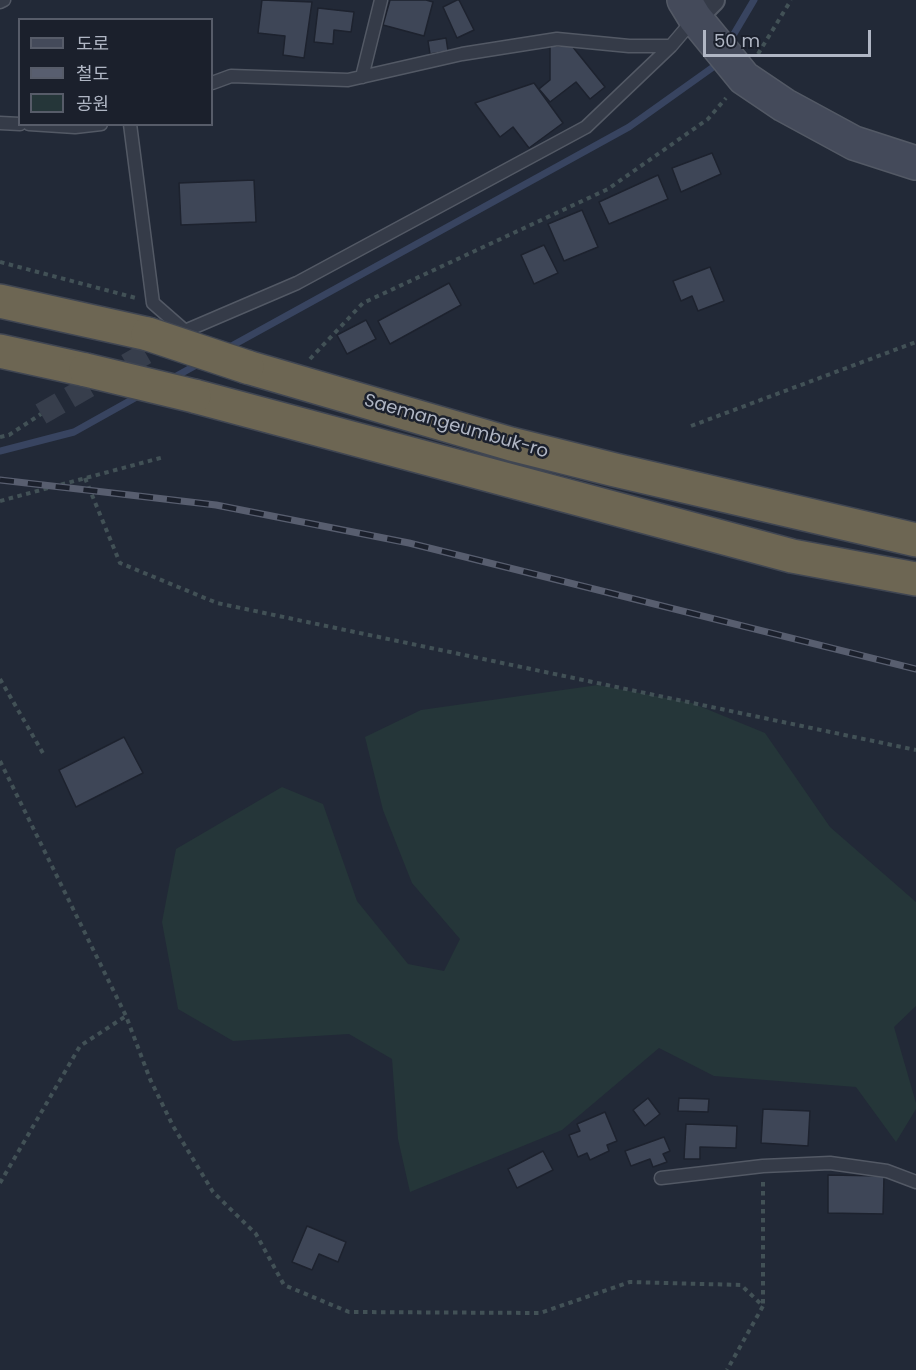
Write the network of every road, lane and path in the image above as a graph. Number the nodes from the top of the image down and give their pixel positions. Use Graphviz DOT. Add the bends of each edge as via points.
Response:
graph roads {
  1 [pos="4,0"];
  2 [pos="381,0"];
  3 [pos="791,0"];
  4 [pos="0,2"];
  5 [pos="697,6"];
  6 [pos="671,46"];
  7 [pos="362,77"];
  8 [pos="744,78"];
  9 [pos="213,83"];
  10 [pos="0,123"];
  11 [pos="18,124"];
  12 [pos="60,126"];
  13 [pos="83,126"];
  14 [pos="130,126"];
  15 [pos="916,163"];
  16 [pos="0,262"];
  17 [pos="0,301"];
  18 [pos="151,319"];
  19 [pos="916,342"];
  20 [pos="0,351"];
  21 [pos="304,366"];
  22 [pos="41,414"];
  23 [pos="691,426"];
  24 [pos="0,437"];
  25 [pos="164,457"];
  26 [pos="85,478"];
  27 [pos="0,501"];
  28 [pos="916,540"];
  29 [pos="916,579"];
  30 [pos="0,679"];
  31 [pos="916,750"];
  32 [pos="44,755"];
  33 [pos="0,761"];
  34 [pos="126,1016"];
  35 [pos="763,1166"];
  36 [pos="661,1178"];
  37 [pos="916,1182"];
  38 [pos="0,1183"];
  39 [pos="763,1306"];
  40 [pos="727,1370"];
  1 -- 4 [label="lane"];
  2 -- 7 [label="lane"];
  3 -- 8 [label="path"];
  5 -- 6 [label="lane"];
  5 -- 8 [label="street"];
  6 -- 7 [label="lane" via="557,39 462,54"];
  6 -- 18 [label="lane" via="586,127 297,283 185,331"];
  7 -- 9 [label="lane" via="348,80 231,76"];
  8 -- 15 [label="street" via="854,143"];
  8 -- 21 [label="path" via="708,119 608,189 363,303"];
  10 -- 11 [label="lane"];
  12 -- 13 [label="lane"];
  14 -- 18 [label="lane"];
  16 -- 18 [label="path"];
  17 -- 18 [label="highway, Saemangeumbuk-ro"];
  18 -- 28 [label="highway, Saemangeumbuk-ro, bridge" via="247,367 523,447"];
  19 -- 23 [label="path"];
  20 -- 29 [label="highway, Saemangeumbuk-ro, bridge" via="194,396 792,556"];
  22 -- 24 [label="path"];
  25 -- 26 [label="path"];
  26 -- 27 [label="path"];
  26 -- 31 [label="path" via="120,563 217,603"];
  30 -- 32 [label="path"];
  33 -- 34 [label="path"];
  34 -- 38 [label="path" via="80,1046"];
  34 -- 39 [label="path" via="173,1126 213,1192 256,1234 284,1285 349,1312 540,1313 630,1282 741,1285"];
  35 -- 36 [label="lane"];
  35 -- 37 [label="lane" via="830,1163 887,1171"];
  35 -- 39 [label="path"];
  39 -- 40 [label="path"];
}
